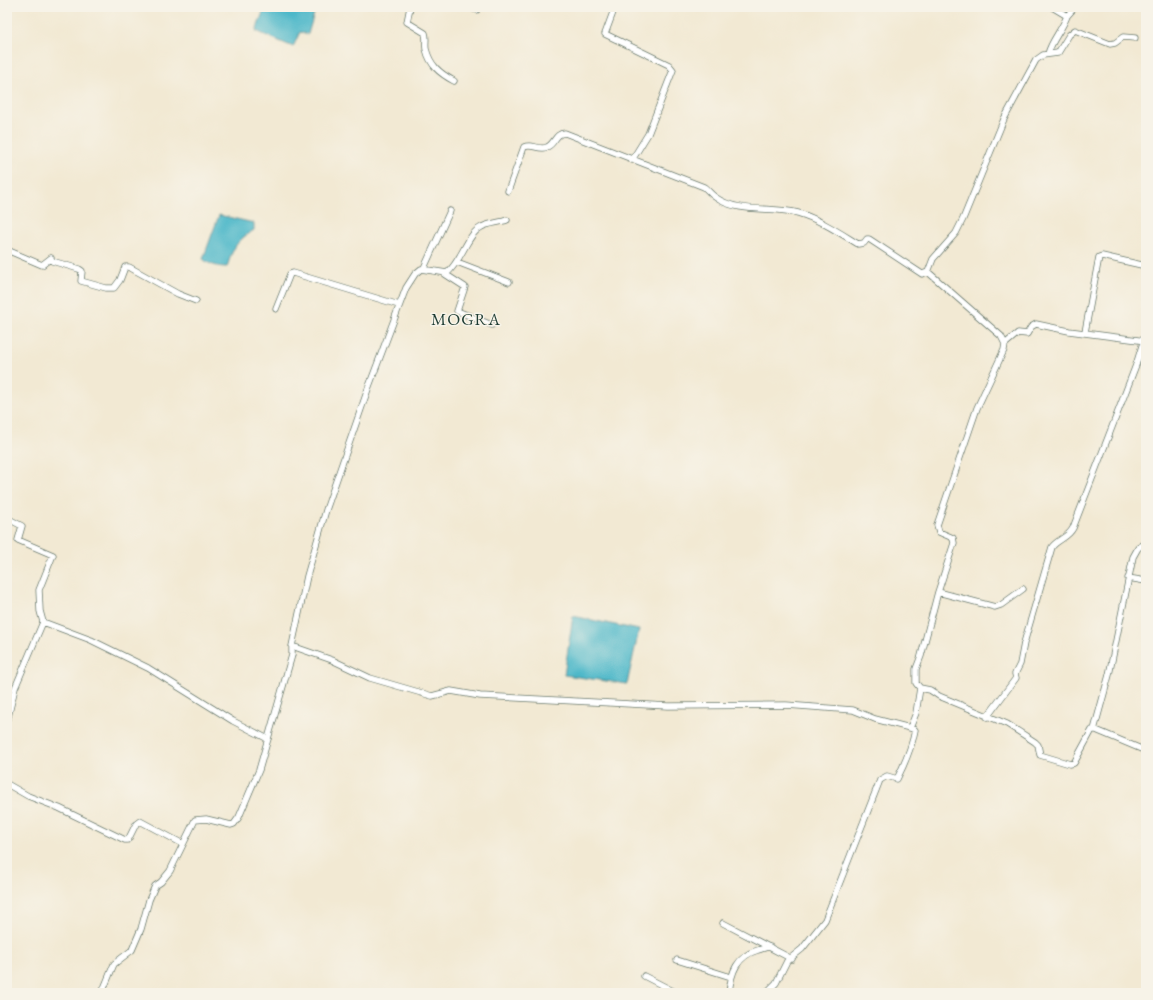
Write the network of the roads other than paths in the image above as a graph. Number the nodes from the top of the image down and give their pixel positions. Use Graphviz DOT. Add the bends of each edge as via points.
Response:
graph roads {
  1 [pos="410,7"];
  2 [pos="467,7"];
  3 [pos="615,7"];
  4 [pos="1052,7"];
  5 [pos="1075,7"];
  6 [pos="477,10"];
  7 [pos="1067,16"];
  8 [pos="1135,38"];
  9 [pos="1048,54"];
  10 [pos="454,81"];
  11 [pos="632,160"];
  12 [pos="508,191"];
  13 [pos="450,211"];
  14 [pos="507,220"];
  15 [pos="7,250"];
  16 [pos="457,262"];
  17 [pos="1146,266"];
  18 [pos="424,268"];
  19 [pos="928,272"];
  20 [pos="444,274"];
  21 [pos="509,282"];
  22 [pos="196,301"];
  23 [pos="399,305"];
  24 [pos="276,308"];
  25 [pos="492,325"];
  26 [pos="1085,332"];
  27 [pos="1146,333"];
  28 [pos="1145,341"];
  29 [pos="1005,344"];
  30 [pos="7,518"];
  31 [pos="1146,543"];
  32 [pos="1128,578"];
  33 [pos="1146,581"];
  34 [pos="1023,590"];
  35 [pos="938,592"];
  36 [pos="43,622"];
  37 [pos="292,646"];
  38 [pos="920,688"];
  39 [pos="8,717"];
  40 [pos="987,717"];
  41 [pos="910,728"];
  42 [pos="1094,730"];
  43 [pos="268,739"];
  44 [pos="1146,751"];
  45 [pos="7,784"];
  46 [pos="183,844"];
  47 [pos="723,923"];
  48 [pos="770,947"];
  49 [pos="792,959"];
  50 [pos="677,960"];
  51 [pos="644,976"];
  52 [pos="731,977"];
  53 [pos="102,993"];
  54 [pos="677,993"];
  55 [pos="729,993"];
  56 [pos="766,993"];
  1 -- 10 [label="street" via="407,22 425,33 426,49 433,65 437,71"];
  2 -- 6 [label="street"];
  3 -- 11 [label="street" via="605,34 669,65 673,70 648,134"];
  4 -- 7 [label="street"];
  5 -- 7 [label="street"];
  7 -- 9 [label="street"];
  8 -- 9 [label="street" via="1123,37 1110,44 1075,30 1058,53"];
  9 -- 19 [label="street" via="1036,60 1004,119 964,218 956,233 933,259"];
  11 -- 12 [label="street" via="562,133 548,147 524,147"];
  11 -- 19 [label="street" via="704,187 714,197 744,208 763,208 799,214 831,228 858,244 870,239 922,274"];
  13 -- 18 [label="street"];
  14 -- 16 [label="street" via="477,230"];
  15 -- 22 [label="street" via="42,265 51,258 52,261 82,271 81,281 106,288 114,288 125,268 129,267"];
  16 -- 20 [label="street"];
  16 -- 21 [label="street"];
  17 -- 26 [label="street" via="1099,257"];
  18 -- 20 [label="street"];
  18 -- 23 [label="street" via="415,274"];
  19 -- 29 [label="street" via="1001,336"];
  20 -- 25 [label="street" via="465,287 457,312"];
  23 -- 24 [label="street" via="291,273"];
  23 -- 37 [label="street" via="326,510 307,576"];
  26 -- 28 [label="street"];
  26 -- 29 [label="street" via="1036,324 1031,327 1028,334 1018,333"];
  27 -- 28 [label="street"];
  28 -- 40 [label="street" via="1073,528 1067,537 1052,548 1015,674 1016,678"];
  29 -- 35 [label="street" via="977,408 937,525 939,532 953,538 954,542"];
  30 -- 36 [label="street" via="22,526 18,540 53,555 39,590"];
  31 -- 32 [label="street" via="1138,548 1133,557"];
  32 -- 33 [label="street"];
  32 -- 42 [label="street" via="1109,675"];
  34 -- 35 [label="street" via="995,607"];
  35 -- 38 [label="street" via="916,669 916,683"];
  36 -- 39 [label="street" via="15,688"];
  36 -- 43 [label="street" via="91,640 148,668 233,721"];
  37 -- 41 [label="street" via="332,660 370,678 432,696 451,691 480,696 668,706 786,705 853,710"];
  37 -- 43 [label="street" via="292,655"];
  38 -- 40 [label="street" via="930,690"];
  38 -- 41 [label="street" via="916,713"];
  40 -- 42 [label="street" via="1007,724 1033,740 1040,755 1070,764 1074,763 1090,731"];
  41 -- 49 [label="street" via="915,730 901,771 897,778 887,776 880,780 825,920"];
  42 -- 44 [label="street"];
  43 -- 46 [label="street" via="253,788 234,824 197,819"];
  45 -- 46 [label="street" via="123,839 128,840 140,821"];
  46 -- 53 [label="street" via="170,871 155,886 132,950 114,964"];
  47 -- 48 [label="street"];
  48 -- 49 [label="street"];
  48 -- 52 [label="street" via="750,952 740,961"];
  49 -- 56 [label="street" via="787,961 776,983"];
  50 -- 52 [label="street"];
  51 -- 54 [label="street"];
  52 -- 55 [label="street"];
}
